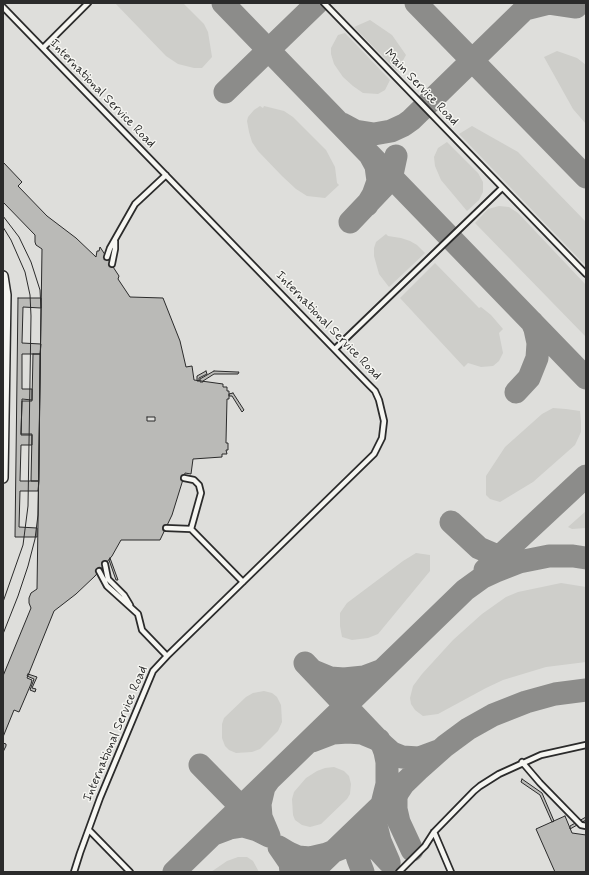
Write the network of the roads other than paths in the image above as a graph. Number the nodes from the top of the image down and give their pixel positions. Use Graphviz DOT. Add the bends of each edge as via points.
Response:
graph roads {
  1 [pos="88,3"];
  2 [pos="324,3"];
  3 [pos="3,7"];
  4 [pos="42,48"];
  5 [pos="166,175"];
  6 [pos="502,188"];
  7 [pos="115,241"];
  8 [pos="107,258"];
  9 [pos="112,264"];
  10 [pos="586,274"];
  11 [pos="3,276"];
  12 [pos="335,349"];
  13 [pos="3,478"];
  14 [pos="184,478"];
  15 [pos="166,528"];
  16 [pos="191,529"];
  17 [pos="105,564"];
  18 [pos="99,571"];
  19 [pos="243,582"];
  20 [pos="132,608"];
  21 [pos="167,656"];
  22 [pos="586,745"];
  23 [pos="522,762"];
  24 [pos="586,826"];
  25 [pos="89,830"];
  26 [pos="434,832"];
  27 [pos="74,872"];
  28 [pos="130,872"];
  29 [pos="399,872"];
  30 [pos="451,872"];
  1 -- 4 [label="lane"];
  2 -- 6 [label="lane, Main Service Road"];
  3 -- 4 [label="lane, International Service Road"];
  4 -- 5 [label="lane, International Service Road"];
  5 -- 7 [label="lane" via="136,204"];
  5 -- 12 [label="lane, International Service Road"];
  6 -- 10 [label="lane, Main Service Road"];
  6 -- 12 [label="lane"];
  7 -- 8 [label="lane"];
  7 -- 9 [label="lane"];
  11 -- 13 [label="street" via="6,295"];
  12 -- 19 [label="lane, International Service Road" via="375,391 384,421 382,438 374,454"];
  14 -- 16 [label="lane" via="194,480 199,485 201,493"];
  15 -- 16 [label="lane"];
  16 -- 19 [label="lane"];
  17 -- 20 [label="lane" via="108,579"];
  18 -- 20 [label="lane" via="107,586"];
  19 -- 21 [label="lane, International Service Road"];
  20 -- 21 [label="lane" via="138,614 142,630"];
  21 -- 25 [label="lane, International Service Road" via="153,671"];
  22 -- 23 [label="lane" via="540,755"];
  23 -- 24 [label="lane" via="581,825"];
  23 -- 26 [label="lane" via="474,791"];
  25 -- 27 [label="lane, International Service Road"];
  25 -- 28 [label="lane"];
  26 -- 29 [label="lane" via="425,846"];
  26 -- 30 [label="lane"];
}
